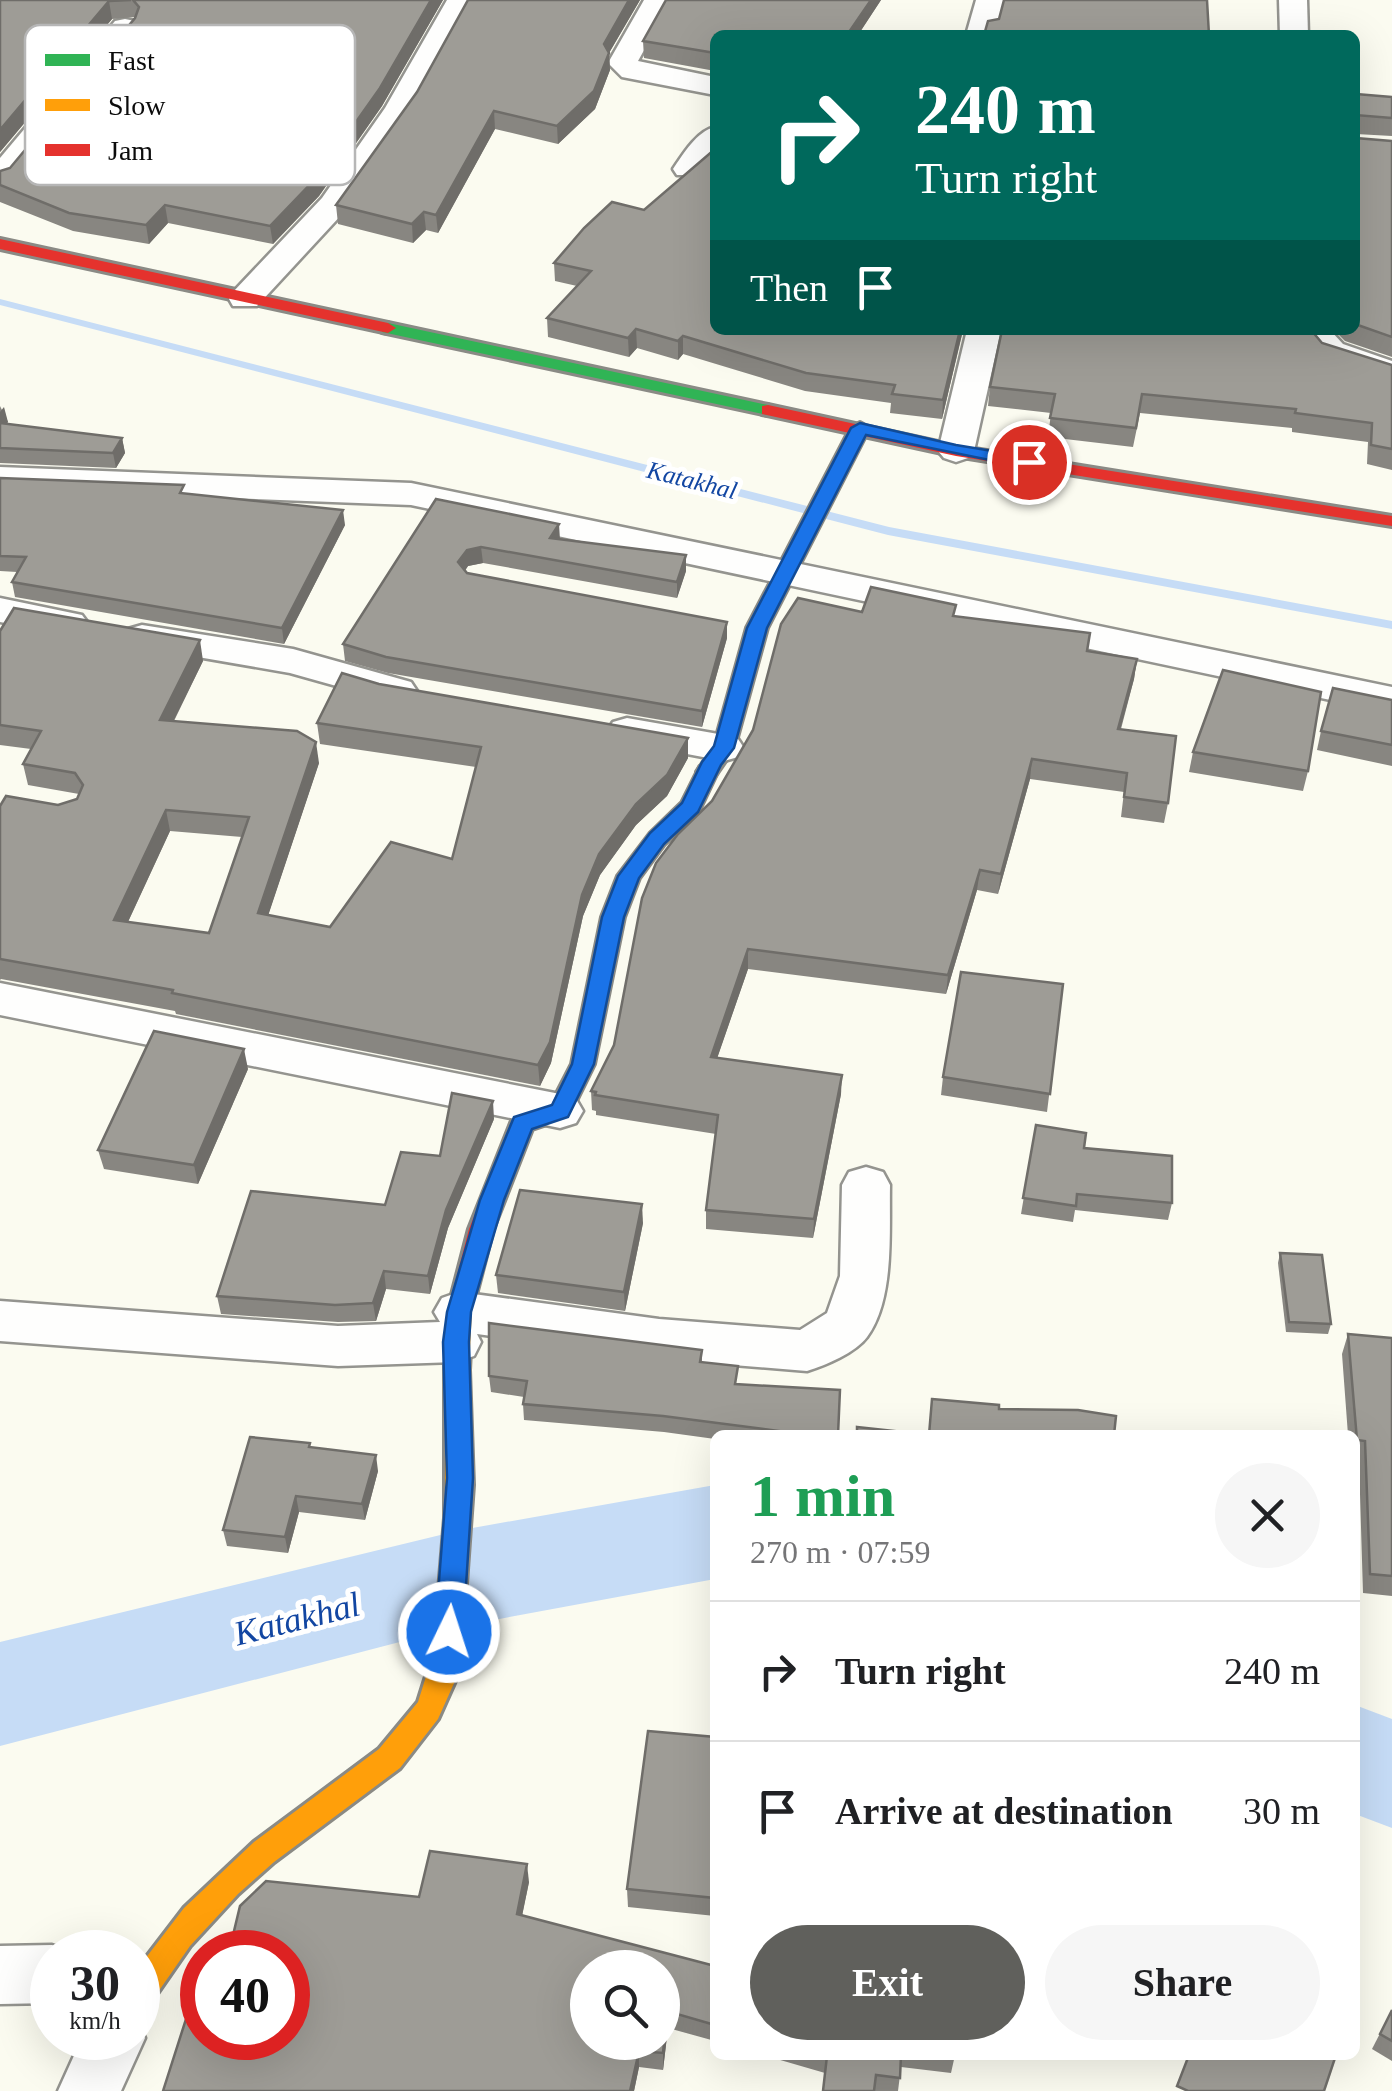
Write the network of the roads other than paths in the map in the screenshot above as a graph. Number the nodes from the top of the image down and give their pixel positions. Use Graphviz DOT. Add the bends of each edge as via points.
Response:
graph roads {
  1 [pos="461,0"];
  2 [pos="658,0"];
  3 [pos="990,0"];
  4 [pos="1293,0"];
  5 [pos="981,30"];
  6 [pos="1294,30"];
  7 [pos="710,85"];
  8 [pos="710,142"];
  9 [pos="25,147"];
  10 [pos="688,169"];
  11 [pos="355,173"];
  12 [pos="0,177"];
  13 [pos="347,185"];
  14 [pos="0,244"];
  15 [pos="245,299"];
  16 [pos="983,335"];
  17 [pos="1317,335"];
  18 [pos="1392,373"];
  19 [pos="860,428"];
  20 [pos="956,451"];
  21 [pos="0,478"];
  22 [pos="1392,521"];
  23 [pos="788,566"];
  24 [pos="0,610"];
  25 [pos="718,620"];
  26 [pos="757,628"];
  27 [pos="439,699"];
  28 [pos="1392,700"];
  29 [pos="591,725"];
  30 [pos="724,748"];
  31 [pos="0,999"];
  32 [pos="560,1111"];
  33 [pos="866,1185"];
  34 [pos="0,1320"];
  35 [pos="458,1327"];
  36 [pos="160,1957"];
  37 [pos="0,1974"];
  38 [pos="30,1974"];
  39 [pos="104,2060"];
  40 [pos="90,2091"];
  1 -- 11 [label="street"];
  2 -- 7 [label="street" via="622,63 632,71"];
  3 -- 5 [label="street"];
  4 -- 6 [label="street"];
  8 -- 10 [label="street"];
  9 -- 12 [label="street"];
  13 -- 15 [label="street"];
  14 -- 15 [label="street"];
  15 -- 19 [label="street"];
  16 -- 20 [label="street"];
  17 -- 18 [label="street" via="1331,351"];
  19 -- 20 [label="street"];
  19 -- 23 [label="street"];
  20 -- 22 [label="street"];
  21 -- 23 [label="street" via="411,494"];
  23 -- 26 [label="street"];
  23 -- 28 [label="street"];
  24 -- 27 [label="street" via="292,662"];
  25 -- 26 [label="street"];
  26 -- 30 [label="street"];
  29 -- 30 [label="street"];
  30 -- 32 [label="street" via="691,807 629,876 613,917 583,1064"];
  31 -- 32 [label="street"];
  32 -- 35 [label="street" via="522,1124 492,1200"];
  33 -- 35 [label="street" via="864,1276 848,1325 807,1350"];
  34 -- 35 [label="street" via="338,1346"];
  35 -- 36 [label="street" via="460,1478 440,1689 410,1742 372,1778 285,1835 232,1880"];
  37 -- 38 [label="street"];
  39 -- 40 [label="street"];
}
